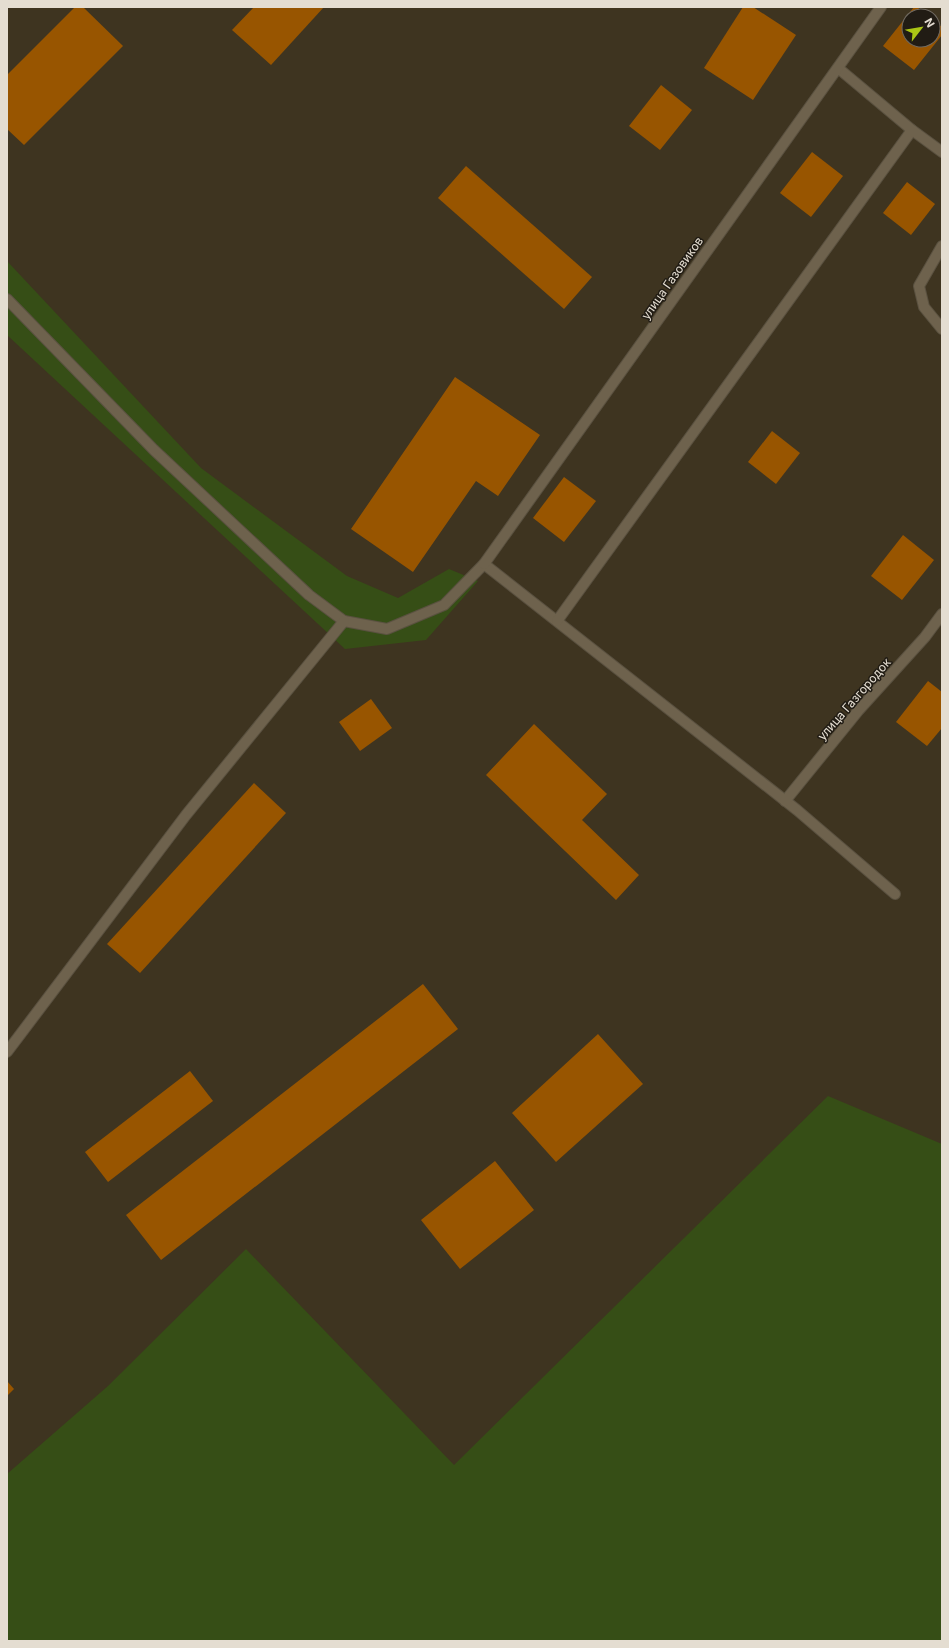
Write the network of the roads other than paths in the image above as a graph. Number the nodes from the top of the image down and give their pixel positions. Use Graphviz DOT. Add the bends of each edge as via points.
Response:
graph roads {
  1 [pos="881,7"];
  2 [pos="838,68"];
  3 [pos="912,130"];
  4 [pos="942,152"];
  5 [pos="942,246"];
  6 [pos="7,299"];
  7 [pos="942,329"];
  8 [pos="484,564"];
  9 [pos="942,614"];
  10 [pos="344,621"];
  11 [pos="557,621"];
  12 [pos="785,801"];
  13 [pos="895,894"];
  14 [pos="7,1052"];
  1 -- 2 [label="street, улица Газовиков"];
  2 -- 3 [label="street"];
  2 -- 8 [label="street, улица Газовиков"];
  3 -- 4 [label="street"];
  3 -- 11 [label="street"];
  5 -- 7 [label="street" via="919,286 924,307"];
  6 -- 10 [label="street" via="154,450 310,595"];
  8 -- 10 [label="street, улица Газовиков" via="444,605 387,629"];
  8 -- 11 [label="street"];
  9 -- 12 [label="street, улица Газгородок"];
  10 -- 14 [label="street" via="186,815"];
  11 -- 12 [label="street"];
  12 -- 13 [label="street"];
}
